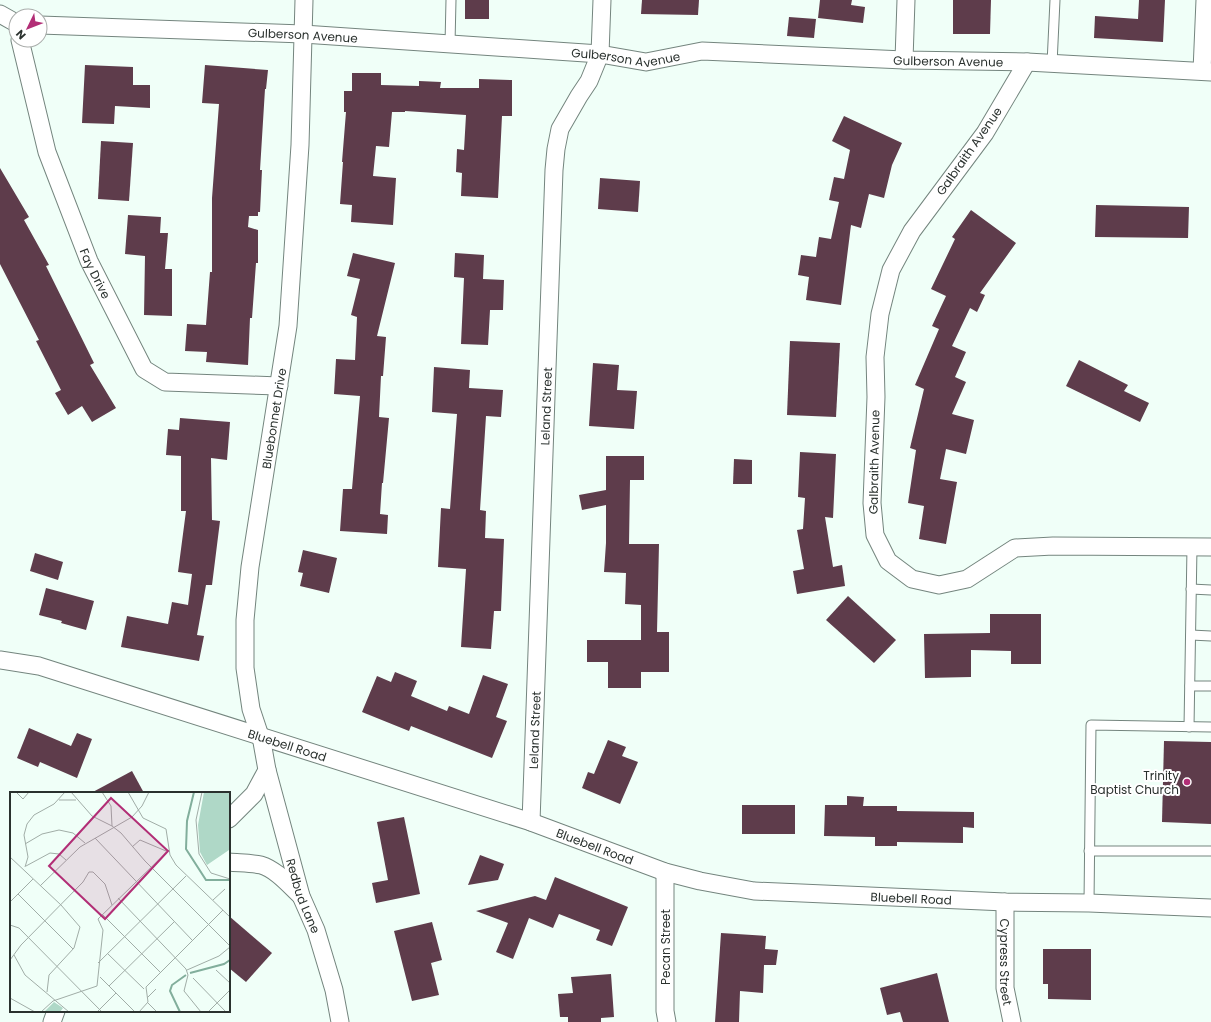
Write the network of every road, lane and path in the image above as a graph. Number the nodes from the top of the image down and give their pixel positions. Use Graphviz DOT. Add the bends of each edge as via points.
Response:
graph roads {
  1 [pos="304,0"];
  2 [pos="451,0"];
  3 [pos="602,0"];
  4 [pos="906,0"];
  5 [pos="1054,0"];
  6 [pos="1205,0"];
  7 [pos="48,25"];
  8 [pos="303,34"];
  9 [pos="450,44"];
  10 [pos="22,48"];
  11 [pos="600,54"];
  12 [pos="904,60"];
  13 [pos="1027,62"];
  14 [pos="1052,64"];
  15 [pos="1206,72"];
  16 [pos="279,386"];
  17 [pos="1192,547"];
  18 [pos="1211,548"];
  19 [pos="1191,589"];
  20 [pos="1211,590"];
  21 [pos="1190,635"];
  22 [pos="1211,636"];
  23 [pos="0,660"];
  24 [pos="1190,686"];
  25 [pos="1211,686"];
  26 [pos="1190,727"];
  27 [pos="1211,727"];
  28 [pos="260,736"];
  29 [pos="267,770"];
  30 [pos="230,818"];
  31 [pos="531,822"];
  32 [pos="1090,851"];
  33 [pos="1211,851"];
  34 [pos="230,862"];
  35 [pos="665,872"];
  36 [pos="301,896"];
  37 [pos="1005,902"];
  38 [pos="1089,903"];
  39 [pos="1211,908"];
  40 [pos="56,1012"];
  41 [pos="52,1022"];
  42 [pos="340,1022"];
  43 [pos="667,1022"];
  44 [pos="1012,1022"];
  1 -- 8 [label="street, Bluebonnet Drive"];
  2 -- 9 [label="lane"];
  3 -- 11 [label="street, Leland Street"];
  4 -- 12 [label="street"];
  5 -- 14 [label="lane"];
  6 -- 15 [label="street"];
  7 -- 8 [label="street, Gulberson Avenue"];
  8 -- 9 [label="street, Gulberson Avenue"];
  8 -- 16 [label="street, Bluebonnet Drive" via="300,145 288,326"];
  9 -- 11 [label="street, Gulberson Avenue"];
  10 -- 16 [label="street, Fay Drive" via="47,152 89,261 144,369 165,382"];
  11 -- 12 [label="street, Gulberson Avenue" via="646,62 702,51"];
  11 -- 31 [label="street, Leland Street" via="588,81 560,129 554,170"];
  12 -- 13 [label="street, Gulberson Avenue"];
  13 -- 14 [label="street, Gulberson Avenue"];
  13 -- 17 [label="street, Galbraith Avenue" via="985,133 912,231 891,270 880,314 875,357 872,503 875,534 888,561 912,579 939,585 967,579 1015,548"];
  14 -- 15 [label="street, Gulberson Avenue"];
  16 -- 28 [label="street, Bluebonnet Drive" via="251,560 245,620 245,668 251,709"];
  17 -- 18 [label="street, Galbraith Avenue"];
  17 -- 19 [label="lane"];
  19 -- 20 [label="lane"];
  19 -- 21 [label="lane"];
  21 -- 22 [label="lane"];
  21 -- 24 [label="lane"];
  23 -- 28 [label="street, Bluebell Road" via="39,666"];
  24 -- 25 [label="lane"];
  24 -- 26 [label="lane"];
  26 -- 27 [label="lane"];
  26 -- 32 [label="lane" via="1091,725"];
  28 -- 29 [label="street, Bluebonnet Drive"];
  28 -- 31 [label="street, Bluebell Road"];
  29 -- 30 [label="street" via="254,794"];
  29 -- 36 [label="street, Redbud Lane"];
  31 -- 35 [label="street, Bluebell Road"];
  32 -- 33 [label="lane"];
  32 -- 38 [label="lane"];
  34 -- 36 [label="street" via="261,865 280,876"];
  35 -- 37 [label="street, Bluebell Road" via="754,892"];
  35 -- 43 [label="street, Pecan Street" via="664,1011"];
  36 -- 42 [label="street, Redbud Lane" via="316,930 334,990"];
  37 -- 38 [label="street, Bluebell Road"];
  37 -- 44 [label="street, Cypress Street" via="1005,988"];
  38 -- 39 [label="street, Bluebell Road"];
  40 -- 41 [label="street"];
}
